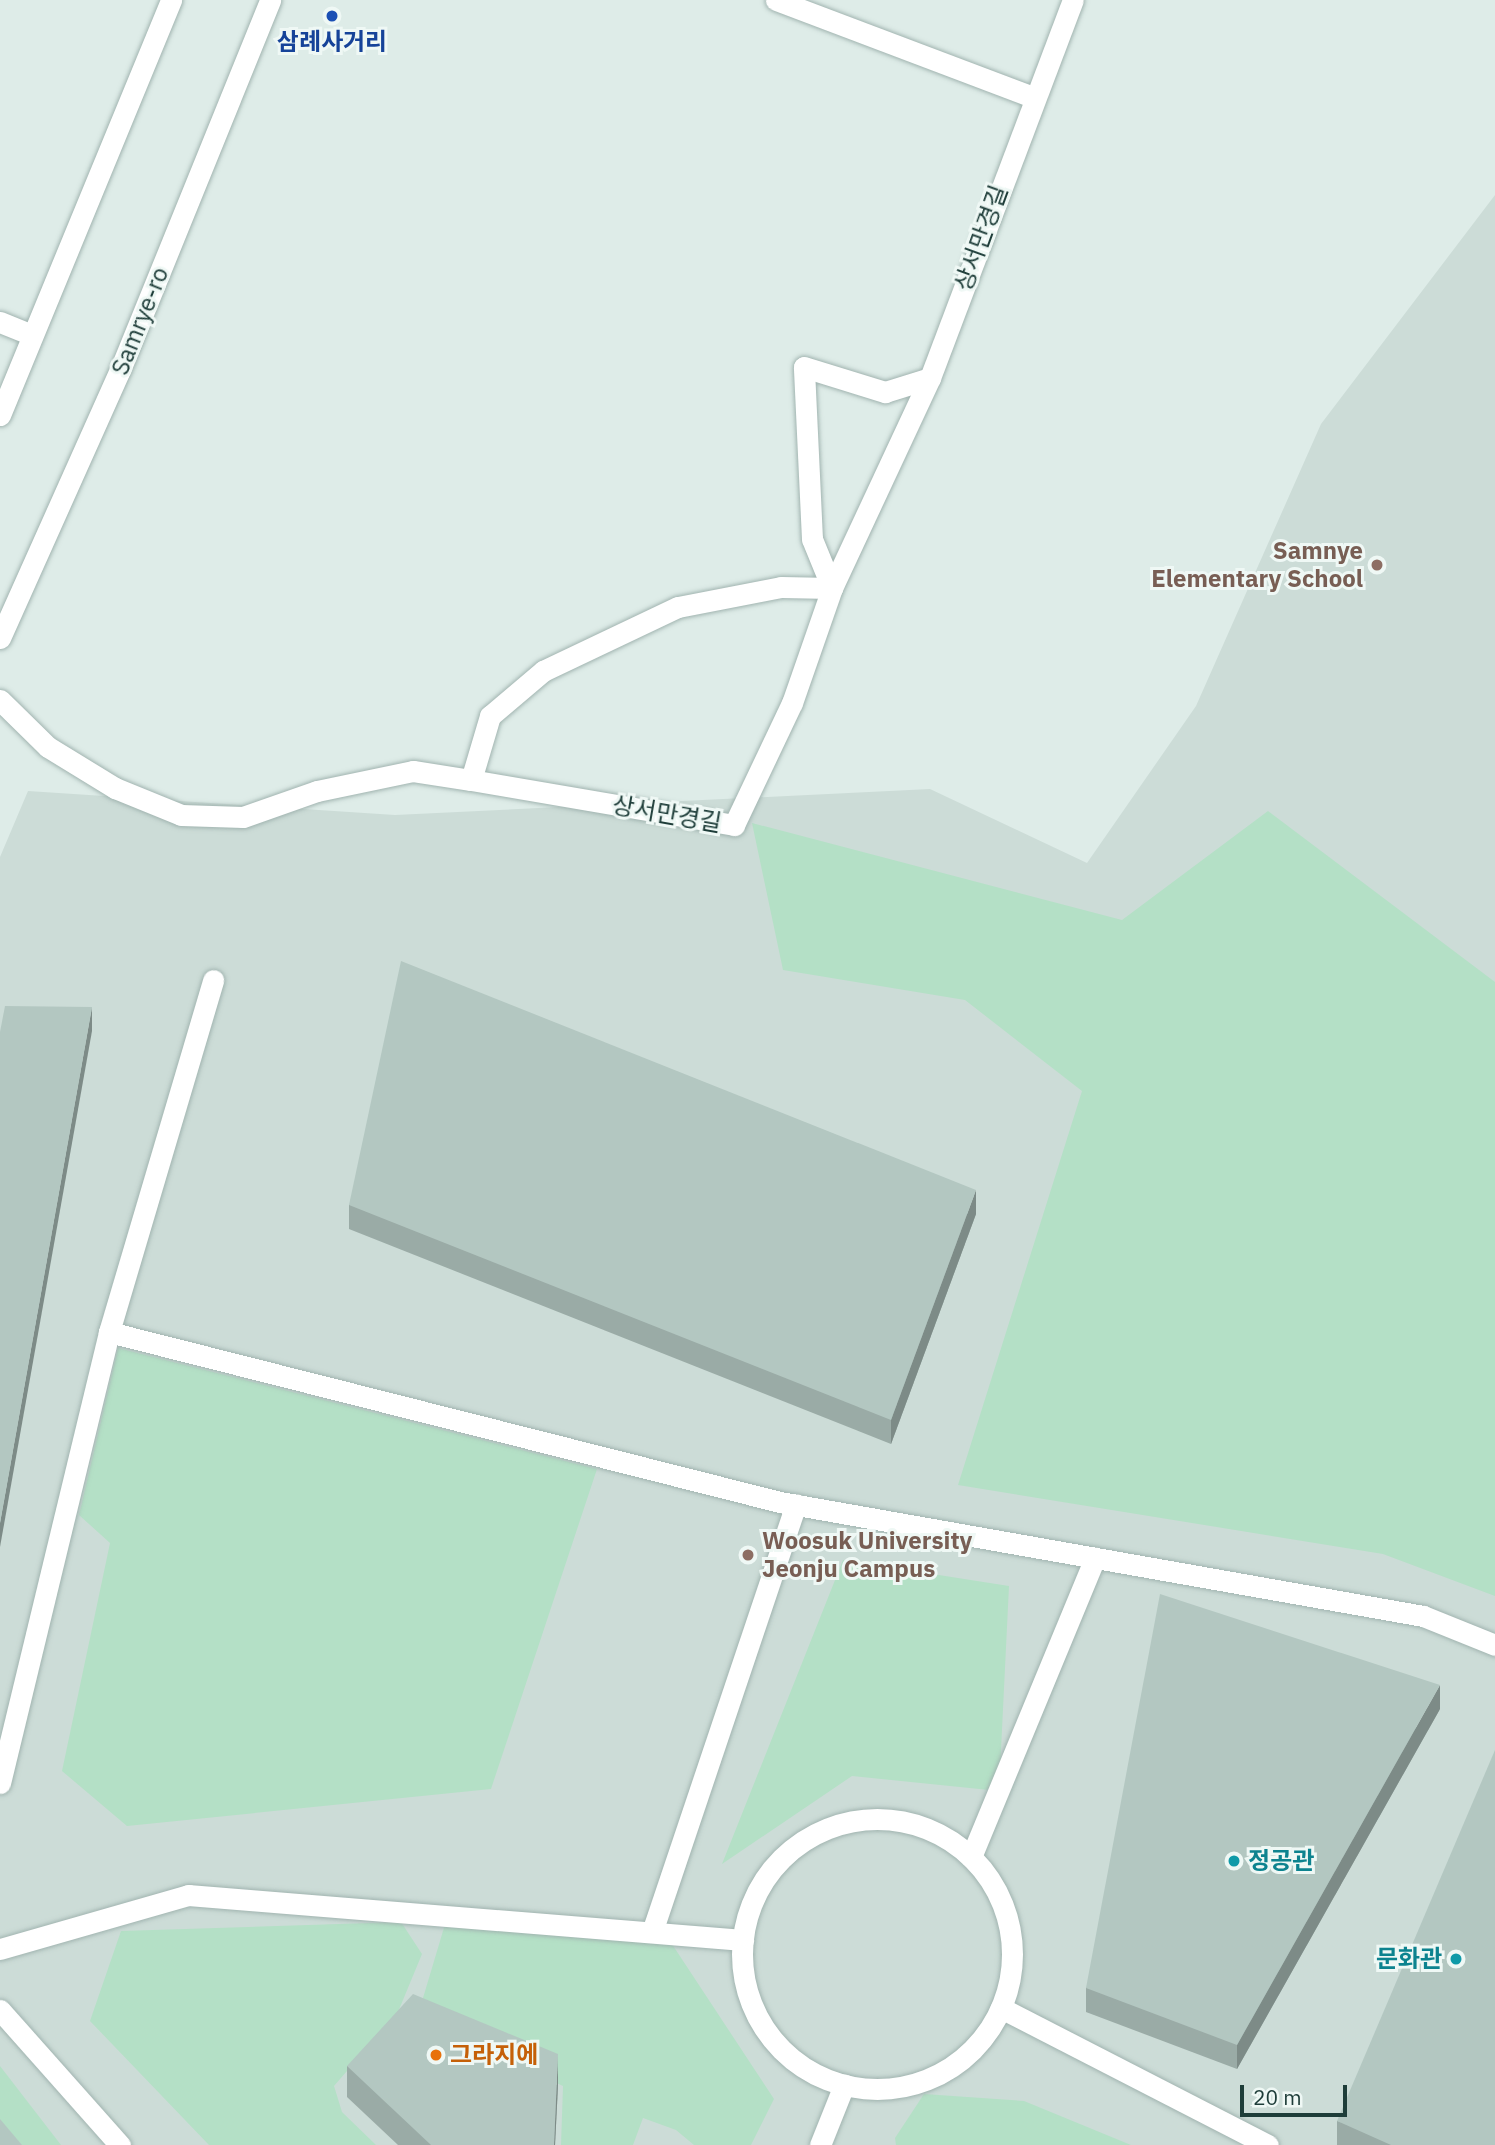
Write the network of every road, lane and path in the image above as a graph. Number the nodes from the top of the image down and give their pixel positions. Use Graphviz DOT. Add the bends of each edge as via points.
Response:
graph roads {
  1 [pos="171,0"];
  2 [pos="270,0"];
  3 [pos="776,0"];
  4 [pos="1073,0"];
  5 [pos="1033,97"];
  6 [pos="0,322"];
  7 [pos="33,335"];
  8 [pos="930,378"];
  9 [pos="0,415"];
  10 [pos="832,588"];
  11 [pos="0,638"];
  12 [pos="0,700"];
  13 [pos="471,780"];
  14 [pos="213,979"];
  15 [pos="109,1332"];
  16 [pos="796,1504"];
  17 [pos="1095,1558"];
  18 [pos="1495,1645"];
  19 [pos="0,1783"];
  20 [pos="971,1857"];
  21 [pos="653,1929"];
  22 [pos="743,1940"];
  23 [pos="0,1949"];
  24 [pos="1001,2008"];
  25 [pos="0,2010"];
  26 [pos="845,2085"];
  27 [pos="120,2145"];
  28 [pos="820,2145"];
  29 [pos="1268,2145"];
  1 -- 7 [label="street"];
  2 -- 11 [label="street, Samrye-ro" via="120,370"];
  3 -- 5 [label="street"];
  4 -- 5 [label="street, 상서만경길"];
  5 -- 8 [label="street, 상서만경길"];
  6 -- 7 [label="street"];
  7 -- 9 [label="street"];
  8 -- 10 [label="street, 상서만경길"];
  8 -- 10 [label="street" via="885,392 804,367 812,539"];
  10 -- 13 [label="street" via="780,587 678,607 542,671 490,716"];
  10 -- 13 [label="street, 상서만경길" via="792,703 734,825"];
  12 -- 13 [label="street, 상서만경길" via="48,747 114,788 181,815 243,817 317,791 413,771"];
  14 -- 15 [label="street"];
  15 -- 16 [label="street"];
  15 -- 19 [label="street"];
  16 -- 17 [label="street"];
  16 -- 21 [label="street"];
  17 -- 18 [label="street" via="1423,1616"];
  17 -- 20 [label="street"];
  20 -- 22 [label="street" via="955,1843 916,1825 874,1819 831,1826 811,1835 778,1862 755,1898"];
  20 -- 24 [label="street" via="986,1875 1007,1917 1012,1963"];
  21 -- 22 [label="street"];
  21 -- 23 [label="street" via="188,1895"];
  22 -- 26 [label="street" via="750,1996 767,2031 809,2070"];
  24 -- 26 [label="street" via="981,2040 937,2075 882,2089"];
  24 -- 29 [label="street"];
  25 -- 27 [label="street"];
  26 -- 28 [label="street"];
}
